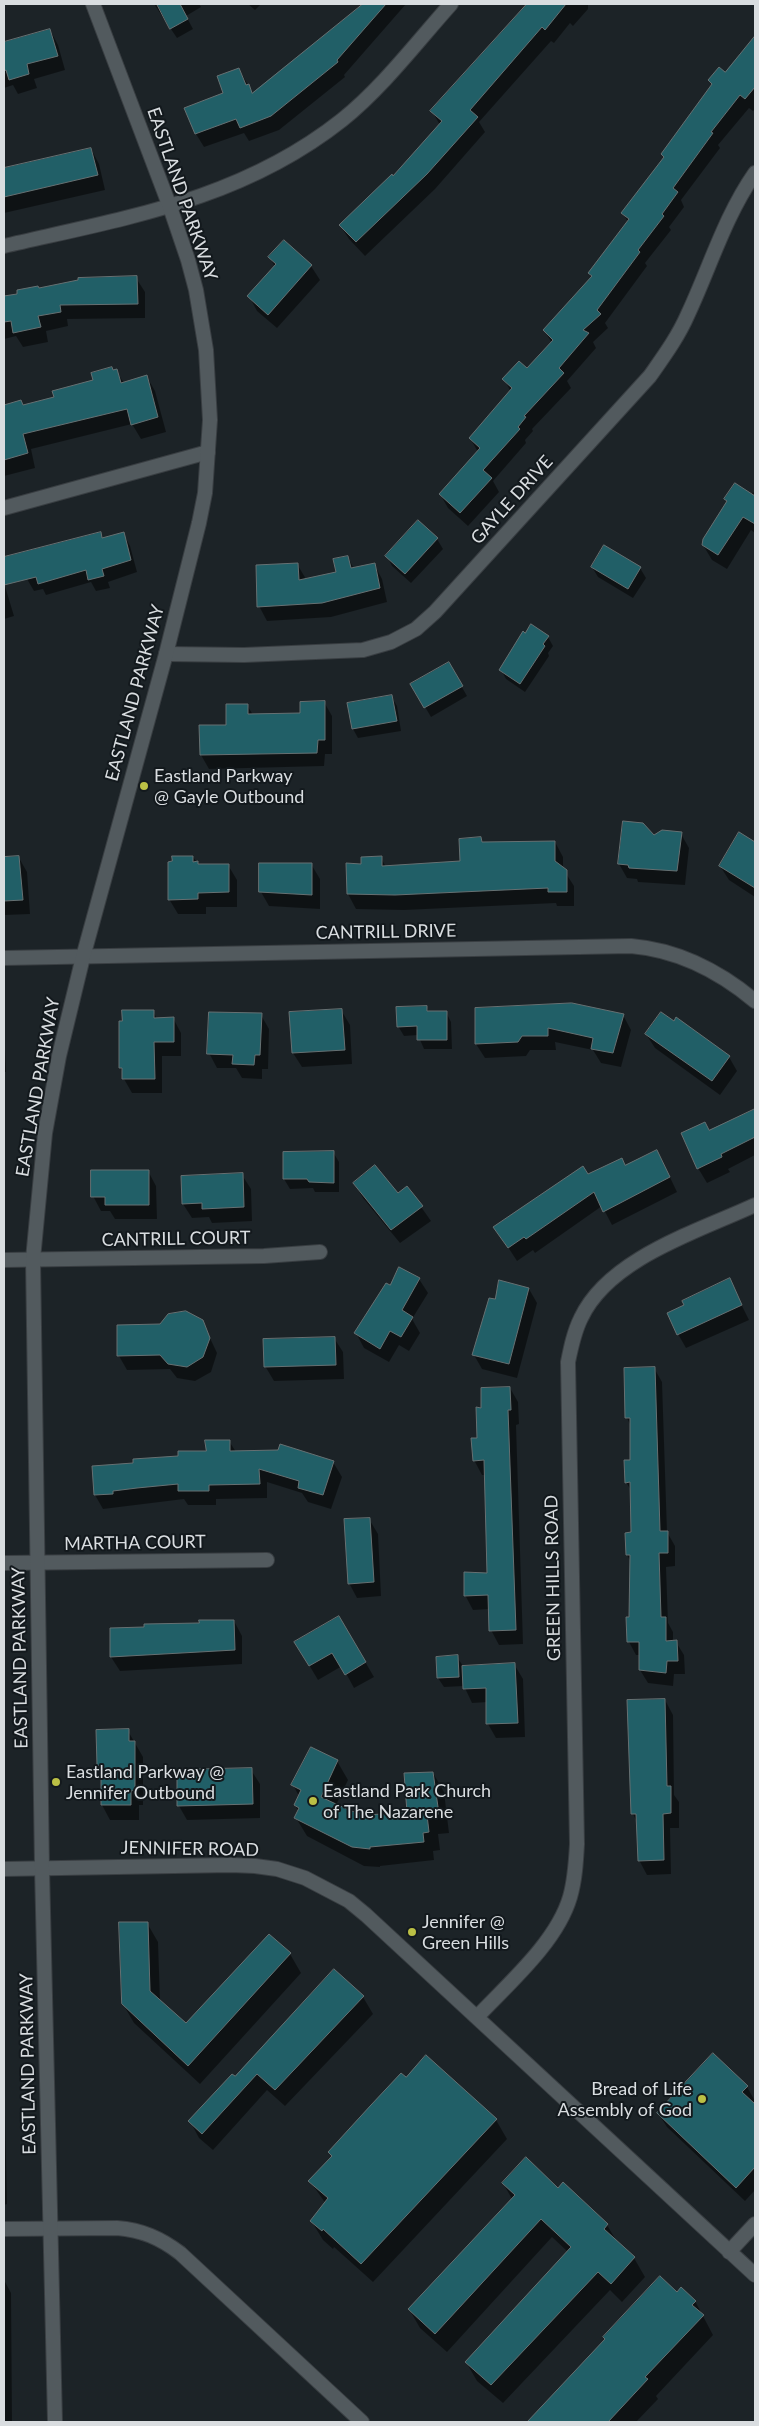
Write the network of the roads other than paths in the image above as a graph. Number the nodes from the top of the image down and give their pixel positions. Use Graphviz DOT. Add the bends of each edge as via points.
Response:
graph roads {
  1 [pos="93,4"];
  2 [pos="451,4"];
  3 [pos="755,173"];
  4 [pos="170,207"];
  5 [pos="4,246"];
  6 [pos="208,452"];
  7 [pos="4,508"];
  8 [pos="166,654"];
  9 [pos="82,957"];
  10 [pos="4,958"];
  11 [pos="755,1001"];
  12 [pos="755,1205"];
  13 [pos="320,1252"];
  14 [pos="4,1260"];
  15 [pos="32,1260"];
  16 [pos="267,1560"];
  17 [pos="38,1562"];
  18 [pos="4,1563"];
  19 [pos="42,1868"];
  20 [pos="4,1869"];
  21 [pos="477,2018"];
  22 [pos="755,2224"];
  23 [pos="51,2228"];
  24 [pos="4,2229"];
  25 [pos="730,2252"];
  26 [pos="755,2275"];
  27 [pos="54,2422"];
  28 [pos="362,2422"];
  1 -- 4 [label="street, EASTLAND PARKWAY"];
  2 -- 4 [label="street" via="371,92 328,130 254,175"];
  3 -- 8 [label="street, GAYLE DRIVE" via="733,210 688,316 650,376 429,618 391,642 364,650 244,655"];
  4 -- 5 [label="street"];
  4 -- 6 [label="street, EASTLAND PARKWAY" via="196,290 206,350 210,420"];
  6 -- 7 [label="street"];
  6 -- 8 [label="street, EASTLAND PARKWAY" via="199,523"];
  8 -- 9 [label="street, EASTLAND PARKWAY"];
  9 -- 10 [label="street, CANTRILL DRIVE"];
  9 -- 11 [label="street, CANTRILL DRIVE" via="631,946 669,952 709,968"];
  9 -- 15 [label="street, EASTLAND PARKWAY" via="45,1133"];
  12 -- 21 [label="street, GREEN HILLS ROAD" via="633,1262 596,1296 581,1316 573,1337 568,1362 577,1834 575,1873 570,1898 550,1937"];
  13 -- 15 [label="street, CANTRILL COURT"];
  14 -- 15 [label="street"];
  15 -- 17 [label="street, EASTLAND PARKWAY"];
  16 -- 17 [label="street, MARTHA COURT"];
  17 -- 18 [label="street, MARTHA COURT"];
  17 -- 19 [label="street, EASTLAND PARKWAY"];
  19 -- 20 [label="street, JENNIFER ROAD"];
  19 -- 21 [label="street, JENNIFER ROAD" via="231,1865 277,1870 305,1878 341,1896 366,1915"];
  19 -- 23 [label="street, EASTLAND PARKWAY"];
  21 -- 25 [label="street, JENNIFER ROAD"];
  22 -- 25 [label="street"];
  23 -- 24 [label="street"];
  23 -- 27 [label="street, EASTLAND PARKWAY"];
  23 -- 28 [label="street" via="134,2229 163,2240"];
  25 -- 26 [label="street, JENNIFER ROAD"];
}
